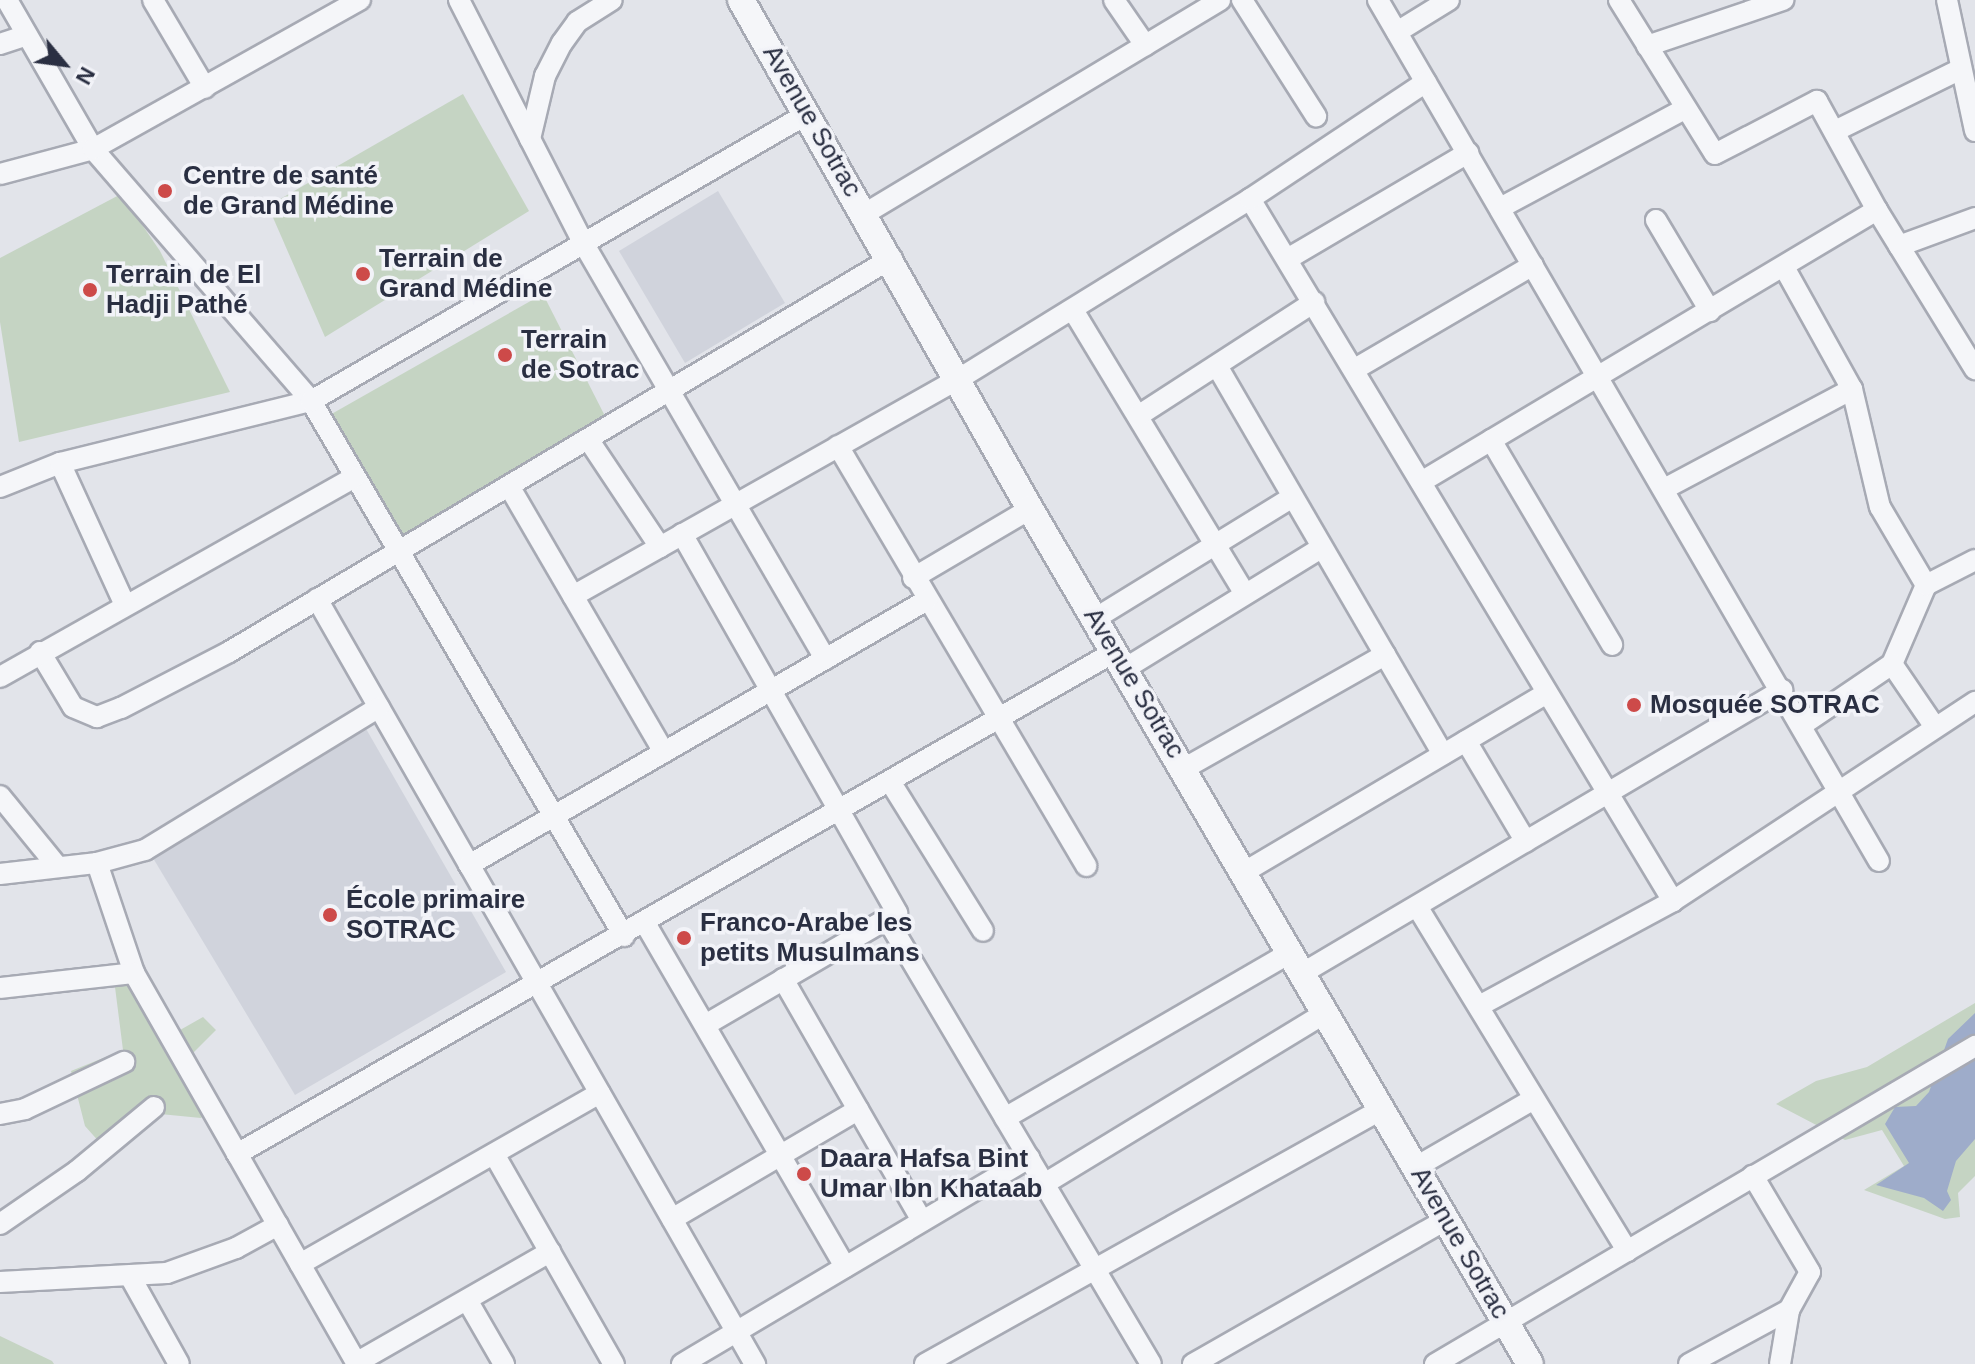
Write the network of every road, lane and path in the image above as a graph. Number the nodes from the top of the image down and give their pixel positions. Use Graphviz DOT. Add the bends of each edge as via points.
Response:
graph roads {
  1 [pos="7,0"];
  2 [pos="153,0"];
  3 [pos="360,0"];
  4 [pos="459,0"];
  5 [pos="612,0"];
  6 [pos="741,0"];
  7 [pos="1114,0"];
  8 [pos="1220,0"];
  9 [pos="1242,0"];
  10 [pos="1378,0"];
  11 [pos="1449,0"];
  12 [pos="1619,0"];
  13 [pos="1783,0"];
  14 [pos="1947,0"];
  15 [pos="1397,32"];
  16 [pos="27,35"];
  17 [pos="0,44"];
  18 [pos="1145,45"];
  19 [pos="1647,46"];
  20 [pos="1959,70"];
  21 [pos="1426,82"];
  22 [pos="205,88"];
  23 [pos="1972,105"];
  24 [pos="1685,109"];
  25 [pos="807,114"];
  26 [pos="1316,116"];
  27 [pos="1835,131"];
  28 [pos="1975,131"];
  29 [pos="530,139"];
  30 [pos="93,149"];
  31 [pos="1468,153"];
  32 [pos="0,174"];
  33 [pos="1250,199"];
  34 [pos="1500,208"];
  35 [pos="1877,210"];
  36 [pos="866,213"];
  37 [pos="1975,218"];
  38 [pos="1656,220"];
  39 [pos="585,246"];
  40 [pos="1899,246"];
  41 [pos="892,258"];
  42 [pos="1289,258"];
  43 [pos="1533,265"];
  44 [pos="1784,267"];
  45 [pos="1314,302"];
  46 [pos="1073,310"];
  47 [pos="1710,311"];
  48 [pos="1970,350"];
  49 [pos="1217,366"];
  50 [pos="1355,369"];
  51 [pos="1975,369"];
  52 [pos="1598,376"];
  53 [pos="957,380"];
  54 [pos="1852,389"];
  55 [pos="669,391"];
  56 [pos="311,401"];
  57 [pos="1138,416"];
  58 [pos="588,439"];
  59 [pos="1491,440"];
  60 [pos="838,446"];
  61 [pos="60,463"];
  62 [pos="355,477"];
  63 [pos="1421,482"];
  64 [pos="509,486"];
  65 [pos="0,487"];
  66 [pos="1664,489"];
  67 [pos="1291,498"];
  68 [pos="735,504"];
  69 [pos="1030,509"];
  70 [pos="682,534"];
  71 [pos="1216,545"];
  72 [pos="660,547"];
  73 [pos="1321,548"];
  74 [pos="398,551"];
  75 [pos="1975,560"];
  76 [pos="913,578"];
  77 [pos="1926,585"];
  78 [pos="1245,594"];
  79 [pos="573,596"];
  80 [pos="317,599"];
  81 [pos="927,600"];
  82 [pos="124,603"];
  83 [pos="1096,618"];
  84 [pos="1612,645"];
  85 [pos="40,652"];
  86 [pos="1385,655"];
  87 [pos="825,659"];
  88 [pos="1121,659"];
  89 [pos="1892,664"];
  90 [pos="3,668"];
  91 [pos="771,690"];
  92 [pos="1782,690"];
  93 [pos="1545,694"];
  94 [pos="1975,702"];
  95 [pos="379,707"];
  96 [pos="998,719"];
  97 [pos="1802,725"];
  98 [pos="1935,727"];
  99 [pos="1466,741"];
  100 [pos="664,752"];
  101 [pos="1443,754"];
  102 [pos="1185,768"];
  103 [pos="891,783"];
  104 [pos="1841,791"];
  105 [pos="1605,795"];
  106 [pos="0,796"];
  107 [pos="840,811"];
  108 [pos="554,816"];
  109 [pos="1526,842"];
  110 [pos="1879,861"];
  111 [pos="97,863"];
  112 [pos="469,865"];
  113 [pos="57,866"];
  114 [pos="1086,866"];
  115 [pos="1246,871"];
  116 [pos="0,874"];
  117 [pos="1673,901"];
  118 [pos="1418,908"];
  119 [pos="887,919"];
  120 [pos="645,923"];
  121 [pos="983,931"];
  122 [pos="624,936"];
  123 [pos="1296,964"];
  124 [pos="134,973"];
  125 [pos="783,979"];
  126 [pos="538,985"];
  127 [pos="0,988"];
  128 [pos="1479,1006"];
  129 [pos="1324,1014"];
  130 [pos="705,1025"];
  131 [pos="1975,1046"];
  132 [pos="124,1062"];
  133 [pos="600,1093"];
  134 [pos="1534,1099"];
  135 [pos="154,1107"];
  136 [pos="1382,1109"];
  137 [pos="858,1110"];
  138 [pos="0,1114"];
  139 [pos="1005,1118"];
  140 [pos="237,1154"];
  141 [pos="494,1154"];
  142 [pos="781,1156"];
  143 [pos="1029,1158"];
  144 [pos="1416,1167"];
  145 [pos="1753,1176"];
  146 [pos="1044,1184"];
  147 [pos="672,1219"];
  148 [pos="1447,1219"];
  149 [pos="922,1221"];
  150 [pos="0,1224"];
  151 [pos="278,1225"];
  152 [pos="1627,1251"];
  153 [pos="550,1252"];
  154 [pos="300,1264"];
  155 [pos="845,1267"];
  156 [pos="1095,1269"];
  157 [pos="131,1278"];
  158 [pos="0,1282"];
  159 [pos="467,1300"];
  160 [pos="1789,1310"];
  161 [pos="1506,1322"];
  162 [pos="736,1332"];
  163 [pos="179,1364"];
  164 [pos="356,1364"];
  165 [pos="504,1364"];
  166 [pos="614,1364"];
  167 [pos="682,1364"];
  168 [pos="755,1364"];
  169 [pos="925,1364"];
  170 [pos="1151,1364"];
  171 [pos="1193,1364"];
  172 [pos="1435,1364"];
  173 [pos="1530,1364"];
  174 [pos="1689,1364"];
  175 [pos="1780,1364"];
  1 -- 16 [label="street"];
  2 -- 22 [label="street"];
  3 -- 22 [label="street"];
  4 -- 29 [label="street"];
  5 -- 29 [label="street" via="577,22 562,43 545,76"];
  6 -- 25 [label="street, Avenue Sotrac"];
  7 -- 18 [label="street"];
  8 -- 18 [label="street"];
  9 -- 26 [label="street"];
  10 -- 15 [label="street"];
  11 -- 15 [label="street"];
  12 -- 19 [label="street"];
  13 -- 19 [label="street"];
  14 -- 20 [label="street"];
  15 -- 21 [label="street"];
  16 -- 17 [label="street"];
  16 -- 30 [label="street"];
  18 -- 36 [label="street"];
  19 -- 24 [label="street"];
  20 -- 23 [label="street"];
  20 -- 27 [label="street"];
  21 -- 31 [label="street"];
  21 -- 33 [label="street"];
  22 -- 30 [label="street"];
  23 -- 28 [label="street"];
  24 -- 27 [label="street" via="1715,154 1813,99"];
  24 -- 34 [label="street"];
  25 -- 36 [label="street, Avenue Sotrac"];
  25 -- 39 [label="street"];
  27 -- 35 [label="street"];
  29 -- 39 [label="street"];
  30 -- 32 [label="street"];
  30 -- 56 [label="street"];
  31 -- 34 [label="street"];
  31 -- 42 [label="street"];
  33 -- 42 [label="street"];
  33 -- 46 [label="street"];
  34 -- 43 [label="street"];
  35 -- 40 [label="street"];
  35 -- 44 [label="street"];
  36 -- 41 [label="street, Avenue Sotrac"];
  37 -- 40 [label="street"];
  38 -- 47 [label="street"];
  39 -- 55 [label="street"];
  39 -- 56 [label="street"];
  40 -- 48 [label="street"];
  41 -- 53 [label="street, Avenue Sotrac"];
  41 -- 55 [label="street"];
  42 -- 45 [label="street"];
  43 -- 50 [label="street"];
  43 -- 52 [label="street"];
  44 -- 47 [label="street"];
  44 -- 54 [label="street"];
  45 -- 49 [label="street"];
  45 -- 50 [label="street"];
  46 -- 53 [label="street"];
  46 -- 57 [label="street"];
  47 -- 52 [label="street"];
  48 -- 51 [label="street"];
  49 -- 57 [label="street"];
  49 -- 67 [label="street"];
  50 -- 63 [label="street"];
  52 -- 59 [label="street"];
  52 -- 66 [label="street"];
  53 -- 60 [label="street"];
  53 -- 69 [label="street, Avenue Sotrac"];
  54 -- 66 [label="street"];
  54 -- 77 [label="street" via="1880,507"];
  55 -- 58 [label="street"];
  55 -- 68 [label="street"];
  56 -- 61 [label="street"];
  56 -- 62 [label="street"];
  57 -- 71 [label="street"];
  58 -- 64 [label="street"];
  58 -- 72 [label="street"];
  59 -- 63 [label="street"];
  59 -- 84 [label="street"];
  60 -- 68 [label="street"];
  60 -- 76 [label="street"];
  61 -- 65 [label="street"];
  61 -- 82 [label="street"];
  62 -- 74 [label="street"];
  62 -- 82 [label="street"];
  63 -- 93 [label="street"];
  64 -- 74 [label="street"];
  64 -- 79 [label="street"];
  66 -- 92 [label="street"];
  67 -- 71 [label="street"];
  67 -- 73 [label="street"];
  68 -- 70 [label="street"];
  68 -- 87 [label="street"];
  69 -- 76 [label="street"];
  69 -- 83 [label="street, Avenue Sotrac"];
  70 -- 72 [label="street"];
  70 -- 91 [label="street"];
  71 -- 78 [label="street"];
  71 -- 83 [label="street"];
  72 -- 79 [label="street"];
  73 -- 78 [label="street"];
  73 -- 86 [label="street"];
  74 -- 80 [label="street"];
  74 -- 108 [label="street"];
  75 -- 77 [label="street"];
  76 -- 81 [label="street"];
  77 -- 89 [label="street"];
  78 -- 88 [label="street"];
  79 -- 100 [label="street"];
  80 -- 85 [label="street" via="229,652 97,717 73,707"];
  80 -- 95 [label="street"];
  81 -- 87 [label="street"];
  81 -- 96 [label="street"];
  82 -- 85 [label="street"];
  83 -- 88 [label="street, Avenue Sotrac"];
  85 -- 90 [label="street"];
  86 -- 101 [label="street"];
  86 -- 102 [label="street"];
  87 -- 91 [label="street"];
  88 -- 96 [label="street"];
  88 -- 102 [label="street, Avenue Sotrac"];
  89 -- 97 [label="street"];
  89 -- 98 [label="street"];
  91 -- 100 [label="street"];
  91 -- 107 [label="street"];
  92 -- 97 [label="street"];
  92 -- 105 [label="street"];
  93 -- 99 [label="street"];
  93 -- 105 [label="street"];
  94 -- 98 [label="street"];
  95 -- 111 [label="street" via="145,850"];
  95 -- 112 [label="street"];
  96 -- 103 [label="street"];
  96 -- 114 [label="street"];
  97 -- 104 [label="street"];
  98 -- 104 [label="street"];
  99 -- 101 [label="street"];
  99 -- 109 [label="street"];
  100 -- 108 [label="street"];
  101 -- 115 [label="street"];
  102 -- 115 [label="street, Avenue Sotrac"];
  103 -- 107 [label="street"];
  103 -- 121 [label="street"];
  104 -- 110 [label="street"];
  104 -- 117 [label="street"];
  105 -- 109 [label="street"];
  105 -- 117 [label="street"];
  106 -- 113 [label="street"];
  107 -- 119 [label="street" via="897,913"];
  107 -- 120 [label="street"];
  108 -- 112 [label="street"];
  108 -- 122 [label="street"];
  109 -- 118 [label="street"];
  111 -- 113 [label="street"];
  111 -- 124 [label="street"];
  112 -- 126 [label="street"];
  113 -- 116 [label="street"];
  115 -- 123 [label="street, Avenue Sotrac"];
  117 -- 128 [label="street"];
  118 -- 123 [label="street"];
  118 -- 128 [label="street"];
  119 -- 125 [label="street"];
  119 -- 139 [label="street"];
  120 -- 122 [label="street"];
  120 -- 130 [label="street"];
  122 -- 126 [label="street"];
  123 -- 129 [label="street, Avenue Sotrac"];
  123 -- 139 [label="street"];
  124 -- 127 [label="street"];
  124 -- 140 [label="street"];
  125 -- 130 [label="street"];
  125 -- 137 [label="street"];
  126 -- 133 [label="street"];
  126 -- 140 [label="street"];
  128 -- 134 [label="street"];
  129 -- 136 [label="street, Avenue Sotrac"];
  129 -- 146 [label="street"];
  130 -- 142 [label="street"];
  131 -- 145 [label="street"];
  132 -- 138 [label="street" via="25,1109"];
  133 -- 141 [label="street"];
  133 -- 147 [label="street"];
  134 -- 144 [label="street"];
  134 -- 152 [label="street"];
  135 -- 150 [label="street" via="77,1171"];
  136 -- 144 [label="street, Avenue Sotrac"];
  136 -- 156 [label="street"];
  137 -- 142 [label="street"];
  137 -- 149 [label="street"];
  139 -- 143 [label="street"];
  140 -- 151 [label="street"];
  141 -- 153 [label="street"];
  141 -- 154 [label="street"];
  142 -- 147 [label="street"];
  142 -- 155 [label="street"];
  143 -- 146 [label="street"];
  143 -- 149 [label="street"];
  144 -- 148 [label="street, Avenue Sotrac"];
  145 -- 152 [label="street"];
  145 -- 160 [label="street" via="1810,1272"];
  146 -- 156 [label="street"];
  147 -- 162 [label="street"];
  148 -- 161 [label="street, Avenue Sotrac"];
  148 -- 171 [label="street"];
  149 -- 155 [label="street"];
  151 -- 154 [label="street"];
  151 -- 157 [label="street" via="210,1258"];
  152 -- 161 [label="street"];
  153 -- 159 [label="street"];
  153 -- 166 [label="street"];
  154 -- 164 [label="street"];
  155 -- 162 [label="street"];
  156 -- 169 [label="street"];
  156 -- 170 [label="street"];
  157 -- 158 [label="street"];
  157 -- 163 [label="street"];
  159 -- 164 [label="street"];
  159 -- 165 [label="street"];
  160 -- 174 [label="street"];
  160 -- 175 [label="street"];
  161 -- 172 [label="street"];
  161 -- 173 [label="street, Avenue Sotrac"];
  162 -- 167 [label="street"];
  162 -- 168 [label="street"];
}
